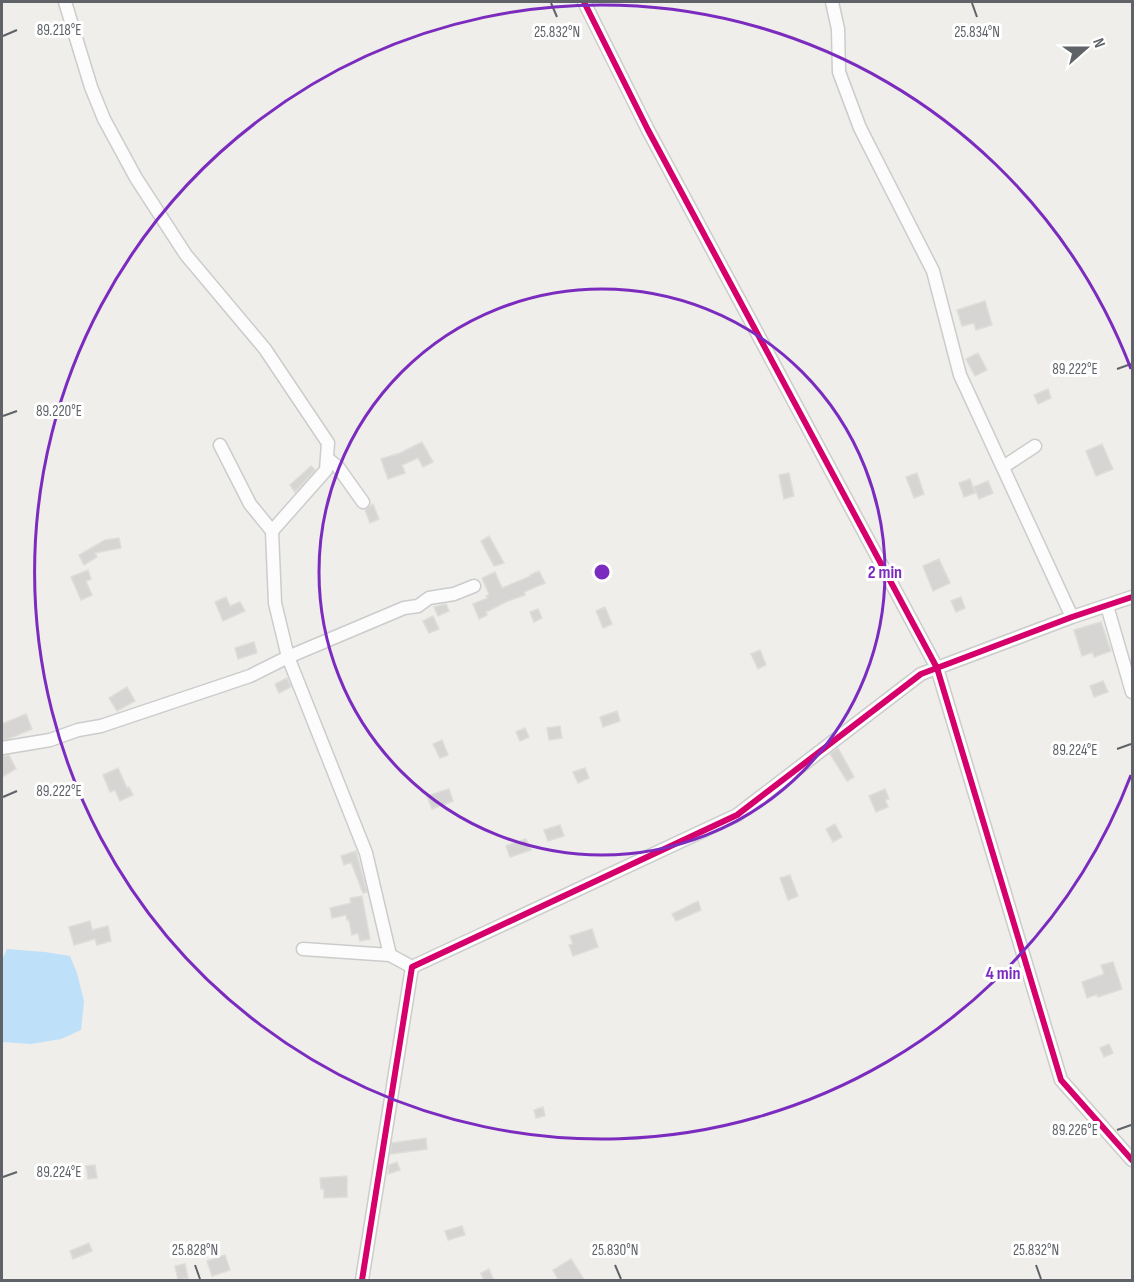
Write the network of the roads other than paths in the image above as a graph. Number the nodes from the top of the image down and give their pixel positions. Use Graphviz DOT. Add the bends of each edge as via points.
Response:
graph roads {
  1 [pos="65,2"];
  2 [pos="584,2"];
  3 [pos="832,2"];
  4 [pos="220,445"];
  5 [pos="1035,446"];
  6 [pos="328,459"];
  7 [pos="1003,467"];
  8 [pos="363,502"];
  9 [pos="272,531"];
  10 [pos="474,586"];
  11 [pos="1132,597"];
  12 [pos="1107,606"];
  13 [pos="1072,617"];
  14 [pos="288,657"];
  15 [pos="937,668"];
  16 [pos="1132,692"];
  17 [pos="2,748"];
  18 [pos="303,949"];
  19 [pos="390,955"];
  20 [pos="412,967"];
  21 [pos="1132,1160"];
  22 [pos="362,1281"];
  1 -- 6 [label="street" via="91,87 136,178 186,255 280,371 328,443"];
  2 -- 15 [label="street" via="648,130"];
  3 -- 7 [label="street" via="838,29 839,72 860,129 933,271 960,375"];
  4 -- 9 [label="street" via="250,504"];
  5 -- 7 [label="street"];
  6 -- 8 [label="street"];
  6 -- 9 [label="street" via="326,470"];
  7 -- 13 [label="street"];
  9 -- 14 [label="street" via="275,603"];
  10 -- 14 [label="street" via="429,598 418,606 404,608"];
  11 -- 12 [label="street"];
  12 -- 13 [label="street"];
  12 -- 16 [label="street"];
  13 -- 15 [label="street"];
  14 -- 17 [label="street" via="250,676 101,726"];
  14 -- 19 [label="street" via="366,853"];
  15 -- 20 [label="street" via="921,674 737,815"];
  15 -- 21 [label="street" via="1061,1080"];
  18 -- 19 [label="street"];
  19 -- 20 [label="street"];
  20 -- 22 [label="street"];
}
